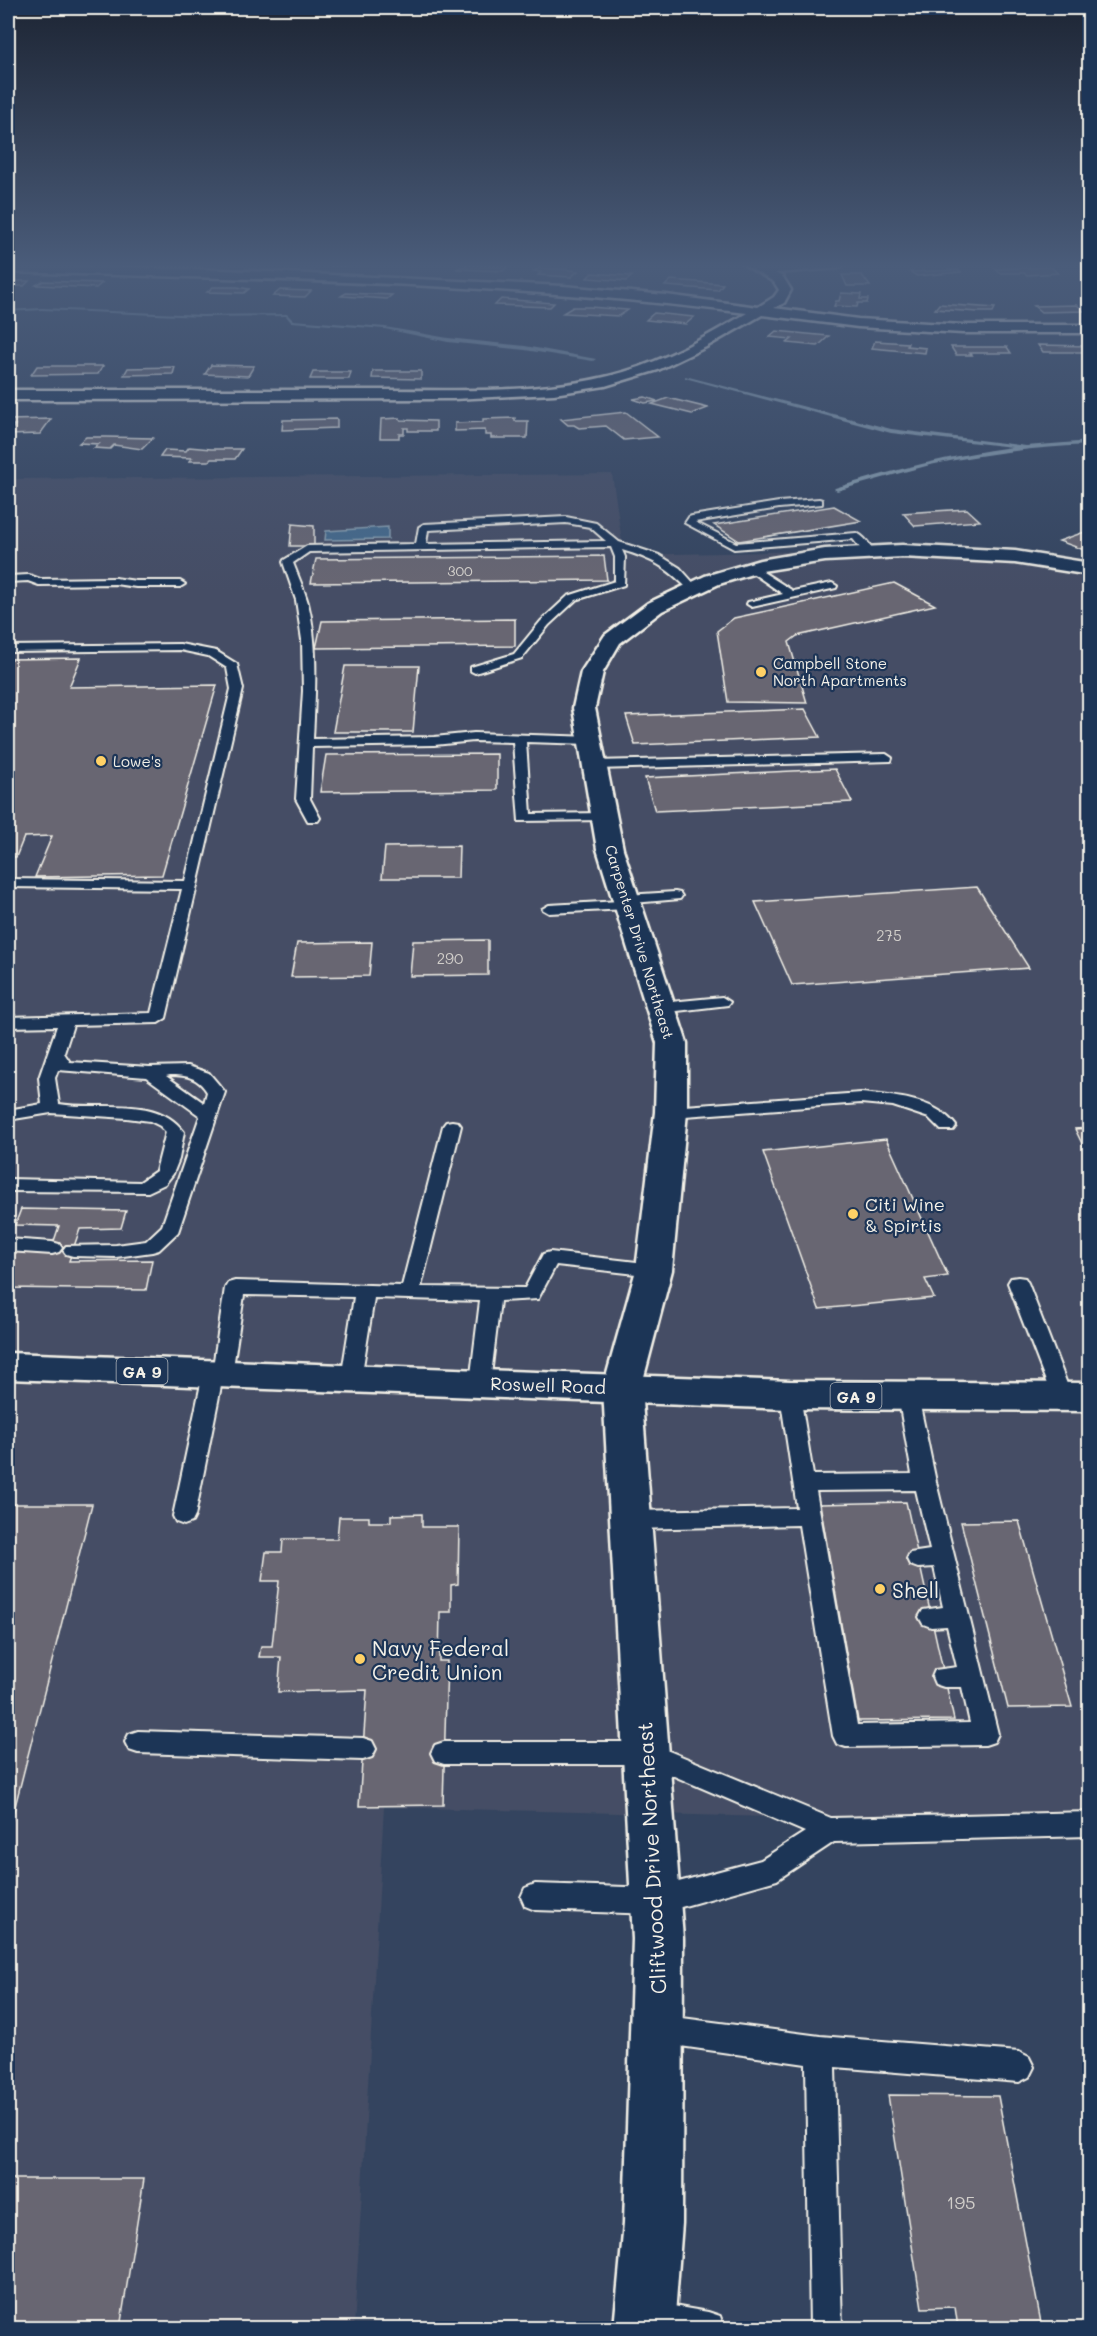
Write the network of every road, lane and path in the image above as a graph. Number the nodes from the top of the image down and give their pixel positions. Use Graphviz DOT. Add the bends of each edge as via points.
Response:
graph roads {
  1 [pos="635,373"];
  2 [pos="8,395"];
  3 [pos="819,502"];
  4 [pos="615,544"];
  5 [pos="420,547"];
  6 [pos="869,552"];
  7 [pos="752,568"];
  8 [pos="1089,569"];
  9 [pos="8,579"];
  10 [pos="39,582"];
  11 [pos="180,584"];
  12 [pos="8,586"];
  13 [pos="832,586"];
  14 [pos="693,588"];
  15 [pos="790,594"];
  16 [pos="752,604"];
  17 [pos="8,649"];
  18 [pos="475,669"];
  19 [pos="519,739"];
  20 [pos="590,740"];
  21 [pos="306,743"];
  22 [pos="886,758"];
  23 [pos="595,765"];
  24 [pos="313,818"];
  25 [pos="604,818"];
  26 [pos="8,883"];
  27 [pos="190,885"];
  28 [pos="675,896"];
  29 [pos="627,902"];
  30 [pos="549,909"];
  31 [pos="722,1002"];
  32 [pos="660,1008"];
  33 [pos="67,1020"];
  34 [pos="8,1022"];
  35 [pos="55,1052"];
  36 [pos="150,1072"];
  37 [pos="51,1108"];
  38 [pos="671,1112"];
  39 [pos="8,1115"];
  40 [pos="209,1115"];
  41 [pos="452,1126"];
  42 [pos="947,1126"];
  43 [pos="165,1173"];
  44 [pos="190,1174"];
  45 [pos="8,1185"];
  46 [pos="8,1245"];
  47 [pos="52,1248"];
  48 [pos="73,1250"];
  49 [pos="654,1270"];
  50 [pos="1018,1283"];
  51 [pos="365,1291"];
  52 [pos="410,1293"];
  53 [pos="490,1295"];
  54 [pos="8,1366"];
  55 [pos="217,1374"];
  56 [pos="351,1379"];
  57 [pos="480,1383"];
  58 [pos="622,1388"];
  59 [pos="790,1395"];
  60 [pos="908,1396"];
  61 [pos="1076,1397"];
  62 [pos="925,1482"];
  63 [pos="804,1483"];
  64 [pos="184,1516"];
  65 [pos="809,1516"];
  66 [pos="632,1520"];
  67 [pos="943,1558"];
  68 [pos="918,1559"];
  69 [pos="957,1616"];
  70 [pos="931,1617"];
  71 [pos="944,1677"];
  72 [pos="972,1677"];
  73 [pos="138,1742"];
  74 [pos="363,1749"];
  75 [pos="444,1753"];
  76 [pos="646,1753"];
  77 [pos="1089,1824"];
  78 [pos="830,1830"];
  79 [pos="535,1897"];
  80 [pos="656,1901"];
  81 [pos="657,2029"];
  82 [pos="820,2051"];
  83 [pos="1019,2067"];
  84 [pos="645,2323"];
  85 [pos="708,2328"];
  86 [pos="826,2328"];
  1 -- 2 [label="street" via="557,388 453,394"];
  3 -- 6 [label="lane" via="757,508 692,519 690,523 734,546 856,536"];
  4 -- 5 [label="lane"];
  4 -- 5 [label="lane" via="593,525 566,520 424,527"];
  4 -- 14 [label="lane" via="655,557 676,570"];
  4 -- 18 [label="lane" via="620,557 620,583 572,598 545,622 518,656"];
  5 -- 21 [label="lane" via="307,549 288,562 303,603 311,662"];
  6 -- 7 [label="street, Carpenter Drive Northeast"];
  6 -- 8 [label="street, Carpenter Drive Northeast" via="977,553"];
  7 -- 14 [label="street, Carpenter Drive Northeast"];
  7 -- 15 [label="lane"];
  9 -- 10 [label="lane"];
  10 -- 11 [label="lane"];
  10 -- 12 [label="lane"];
  13 -- 15 [label="lane"];
  14 -- 20 [label="street, Carpenter Drive Northeast" via="656,607 612,639 592,672 584,708"];
  15 -- 16 [label="lane"];
  17 -- 27 [label="lane" via="180,647 212,653 233,666 237,689"];
  19 -- 20 [label="lane"];
  19 -- 21 [label="lane"];
  19 -- 25 [label="lane" via="524,818"];
  20 -- 23 [label="street, Carpenter Drive Northeast"];
  21 -- 24 [label="lane" via="303,799"];
  22 -- 23 [label="lane"];
  23 -- 25 [label="street, Carpenter Drive Northeast"];
  25 -- 29 [label="street, Carpenter Drive Northeast" via="609,849"];
  26 -- 27 [label="lane"];
  27 -- 33 [label="lane" via="158,1018"];
  28 -- 29 [label="lane"];
  29 -- 30 [label="lane"];
  29 -- 32 [label="street, Carpenter Drive Northeast"];
  31 -- 32 [label="lane"];
  32 -- 38 [label="street, Carpenter Drive Northeast" via="672,1043"];
  33 -- 34 [label="lane"];
  33 -- 35 [label="lane"];
  35 -- 36 [label="lane" via="64,1067"];
  35 -- 37 [label="lane" via="47,1078"];
  36 -- 40 [label="lane"];
  36 -- 40 [label="lane" via="189,1070 210,1080 216,1092"];
  37 -- 39 [label="lane"];
  37 -- 43 [label="lane" via="64,1112 138,1114 165,1121 175,1132"];
  38 -- 42 [label="lane" via="861,1098 895,1101 935,1114"];
  38 -- 49 [label="street, Carpenter Drive Northeast"];
  40 -- 44 [label="lane"];
  41 -- 52 [label="lane"];
  43 -- 44 [label="lane"];
  43 -- 45 [label="lane" via="156,1185 142,1188"];
  44 -- 48 [label="lane" via="171,1228 152,1246 116,1251"];
  46 -- 47 [label="lane"];
  49 -- 53 [label="lane" via="550,1258 531,1294"];
  49 -- 58 [label="street, Carpenter Drive Northeast"];
  50 -- 61 [label="lane"];
  51 -- 52 [label="lane"];
  51 -- 55 [label="lane" via="235,1288"];
  51 -- 56 [label="lane"];
  52 -- 53 [label="lane"];
  53 -- 57 [label="lane"];
  54 -- 55 [label="street, Roswell Road / GA 9"];
  55 -- 56 [label="street, Roswell Road / GA 9"];
  55 -- 64 [label="lane"];
  56 -- 57 [label="street, Roswell Road / GA 9"];
  57 -- 58 [label="street, Roswell Road / GA 9"];
  58 -- 59 [label="street, Roswell Road / GA 9"];
  58 -- 66 [label="street, Cliftwood Drive Northeast"];
  59 -- 60 [label="street, Roswell Road / GA 9"];
  59 -- 63 [label="lane"];
  60 -- 61 [label="street, Roswell Road / GA 9"];
  60 -- 62 [label="lane"];
  62 -- 63 [label="lane"];
  62 -- 67 [label="lane"];
  63 -- 65 [label="lane"];
  65 -- 66 [label="lane"];
  65 -- 72 [label="lane" via="823,1561 844,1679 846,1736 986,1734"];
  66 -- 76 [label="street, Cliftwood Drive Northeast"];
  67 -- 68 [label="lane"];
  67 -- 69 [label="lane"];
  69 -- 70 [label="lane"];
  69 -- 72 [label="lane"];
  71 -- 72 [label="lane"];
  73 -- 74 [label="lane"];
  75 -- 76 [label="lane"];
  76 -- 78 [label="lane"];
  76 -- 80 [label="street, Cliftwood Drive Northeast"];
  77 -- 78 [label="lane"];
  78 -- 80 [label="lane" via="768,1871"];
  79 -- 80 [label="lane"];
  80 -- 81 [label="street, Cliftwood Drive Northeast"];
  81 -- 82 [label="lane"];
  81 -- 84 [label="street, Cliftwood Drive Northeast" via="653,2223"];
  82 -- 83 [label="lane"];
  82 -- 86 [label="lane"];
  84 -- 85 [label="lane"];
}
